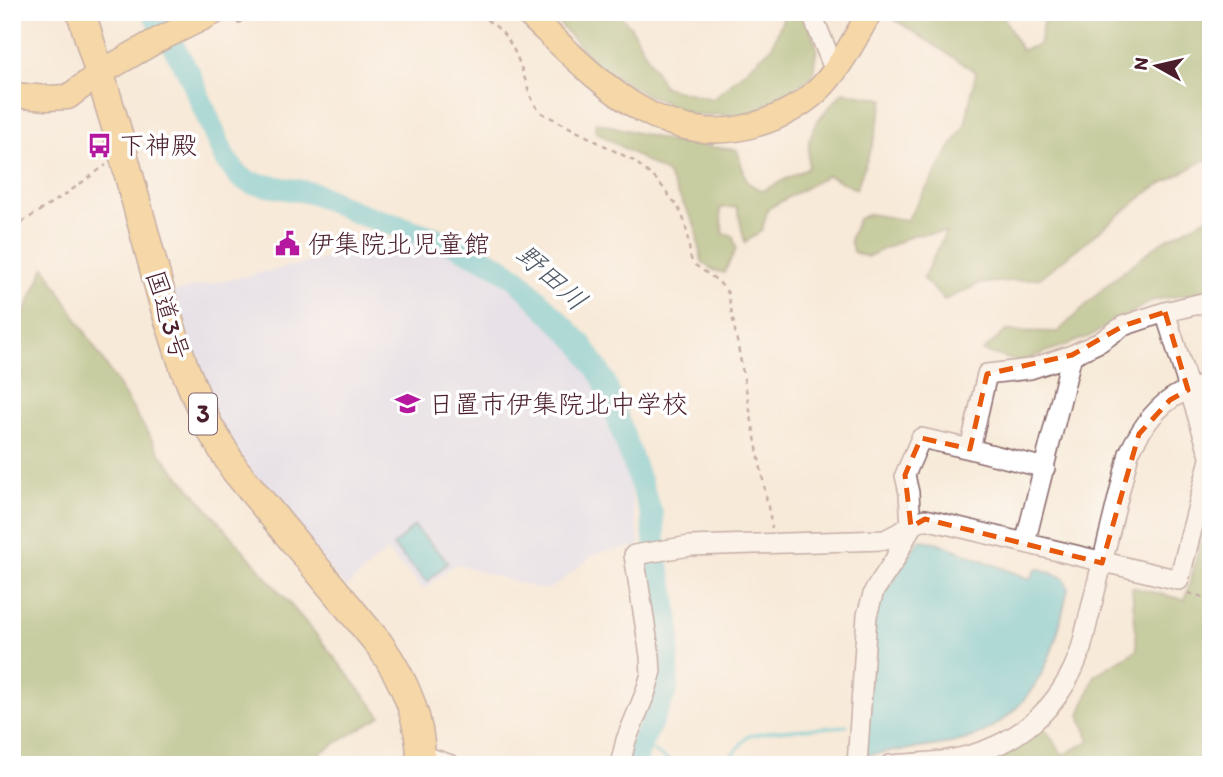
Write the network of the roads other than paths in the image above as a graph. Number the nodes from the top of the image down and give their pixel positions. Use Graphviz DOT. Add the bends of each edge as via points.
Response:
graph roads {
  1 [pos="81,12"];
  2 [pos="215,12"];
  3 [pos="526,12"];
  4 [pos="811,12"];
  5 [pos="870,12"];
  6 [pos="835,71"];
  7 [pos="100,74"];
  8 [pos="12,95"];
  9 [pos="1211,301"];
  10 [pos="1165,313"];
  11 [pos="1072,355"];
  12 [pos="1211,384"];
  13 [pos="1188,390"];
  14 [pos="970,449"];
  15 [pos="1210,459"];
  16 [pos="1045,468"];
  17 [pos="911,527"];
  18 [pos="1025,543"];
  19 [pos="1102,563"];
  20 [pos="421,760"];
  21 [pos="452,765"];
  22 [pos="620,765"];
  23 [pos="857,765"];
  24 [pos="890,765"];
  1 -- 7 [label="highway, 国道3号 / 3"];
  2 -- 7 [label="main road"];
  3 -- 6 [label="main road" via="611,91 645,113 691,129 736,129 771,120 807,99"];
  4 -- 6 [label="street"];
  5 -- 6 [label="main road"];
  7 -- 8 [label="main road" via="68,97"];
  7 -- 20 [label="highway, 国道3号 / 3" via="173,335 207,423 235,470 390,659 415,717"];
  9 -- 10 [label="street"];
  10 -- 11 [label="street" via="1124,326"];
  10 -- 13 [label="street"];
  11 -- 14 [label="street" via="1030,369 987,374"];
  11 -- 16 [label="street"];
  12 -- 13 [label="street"];
  13 -- 15 [label="street"];
  13 -- 19 [label="street" via="1152,417 1129,453"];
  14 -- 16 [label="street"];
  14 -- 17 [label="street" via="921,438 905,475"];
  15 -- 19 [label="street" via="1179,580"];
  16 -- 18 [label="street"];
  17 -- 18 [label="street" via="925,519"];
  17 -- 22 [label="street" via="885,540 690,546 635,555 651,674"];
  17 -- 23 [label="street" via="874,591 867,615"];
  18 -- 19 [label="street"];
  19 -- 24 [label="street" via="1077,663 1050,705 1029,727 978,754"];
  20 -- 21 [label="street"];
}
